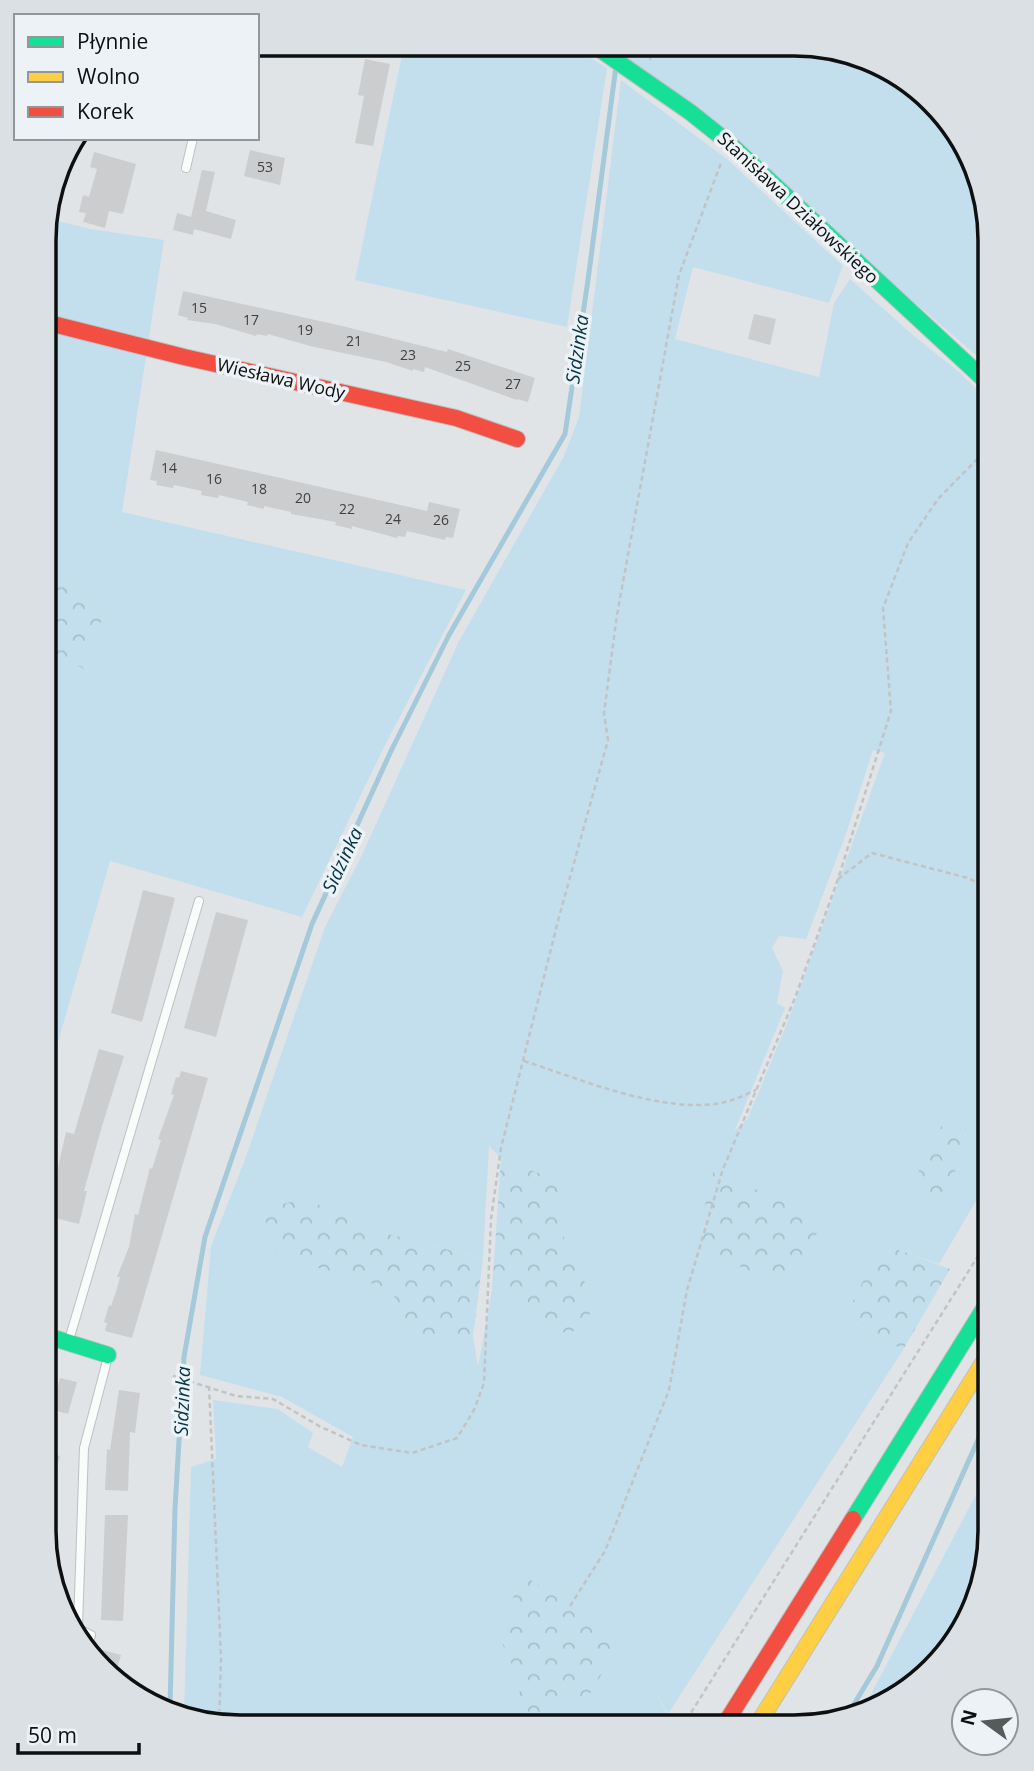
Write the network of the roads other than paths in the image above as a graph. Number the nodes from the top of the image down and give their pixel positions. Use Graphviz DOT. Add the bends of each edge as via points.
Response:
graph roads {
  1 [pos="608,56"];
  2 [pos="193,140"];
  3 [pos="186,168"];
  4 [pos="56,325"];
  5 [pos="978,373"];
  6 [pos="517,439"];
  7 [pos="198,901"];
  8 [pos="978,1318"];
  9 [pos="56,1336"];
  10 [pos="56,1339"];
  11 [pos="108,1354"];
  12 [pos="978,1371"];
  13 [pos="79,1619"];
  14 [pos="730,1715"];
  15 [pos="763,1715"];
  1 -- 5 [label="main road, Stanisława Działowskiego" via="729,143"];
  2 -- 3 [label="lane"];
  4 -- 6 [label="main road, Wiesława Wody" via="456,418"];
  7 -- 9 [label="lane"];
  8 -- 14 [label="main road"];
  10 -- 11 [label="main road"];
  11 -- 13 [label="lane" via="84,1448"];
  12 -- 15 [label="main road"];
}
